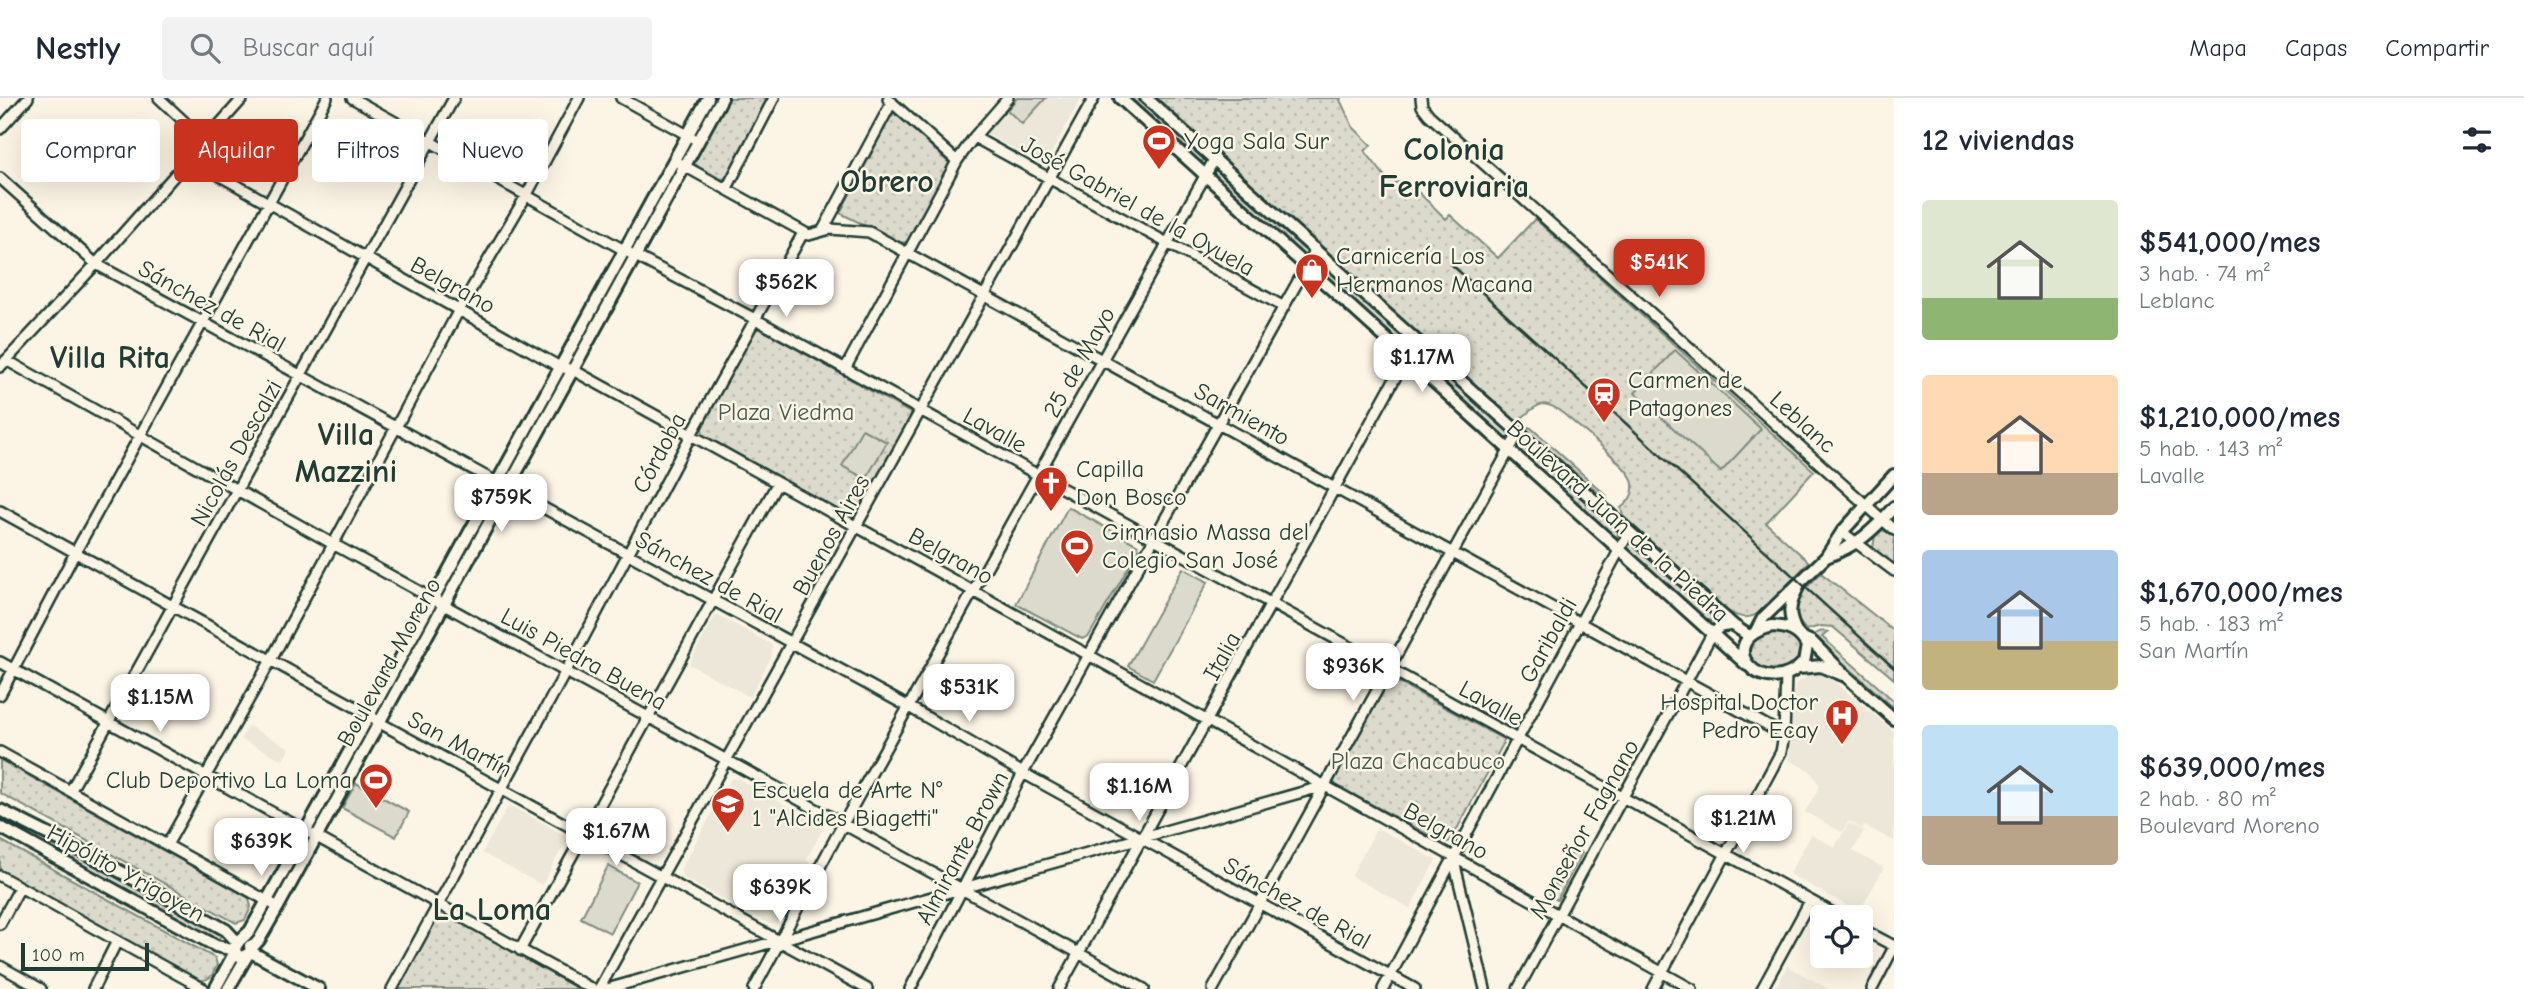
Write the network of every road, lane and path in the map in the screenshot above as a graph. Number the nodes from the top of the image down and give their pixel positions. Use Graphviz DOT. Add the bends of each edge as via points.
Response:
graph roads {
  1 [pos="28,98"];
  2 [pos="159,98"];
  3 [pos="243,98"];
  4 [pos="327,98"];
  5 [pos="352,98"];
  6 [pos="454,98"];
  7 [pos="579,98"];
  8 [pos="621,98"];
  9 [pos="708,98"];
  10 [pos="722,98"];
  11 [pos="774,98"];
  12 [pos="1008,98"];
  13 [pos="1094,98"];
  14 [pos="1120,98"];
  15 [pos="1146,98"];
  16 [pos="1421,98"];
  17 [pos="890,100"];
  18 [pos="181,119"];
  19 [pos="224,119"];
  20 [pos="0,129"];
  21 [pos="688,135"];
  22 [pos="974,137"];
  23 [pos="430,141"];
  24 [pos="699,141"];
  25 [pos="1214,158"];
  26 [pos="957,161"];
  27 [pos="679,163"];
  28 [pos="1205,175"];
  29 [pos="174,177"];
  30 [pos="0,178"];
  31 [pos="1049,180"];
  32 [pos="230,182"];
  33 [pos="727,188"];
  34 [pos="526,196"];
  35 [pos="268,204"];
  36 [pos="824,230"];
  37 [pos="803,233"];
  38 [pos="1168,244"];
  39 [pos="1317,249"];
  40 [pos="624,250"];
  41 [pos="908,253"];
  42 [pos="636,256"];
  43 [pos="366,258"];
  44 [pos="96,264"];
  45 [pos="1305,267"];
  46 [pos="986,296"];
  47 [pos="1284,307"];
  48 [pos="459,310"];
  49 [pos="755,319"];
  50 [pos="205,322"];
  51 [pos="1416,340"];
  52 [pos="1406,358"];
  53 [pos="1101,360"];
  54 [pos="3,364"];
  55 [pos="560,367"];
  56 [pos="845,369"];
  57 [pos="573,370"];
  58 [pos="300,377"];
  59 [pos="921,411"];
  60 [pos="1219,424"];
  61 [pos="397,428"];
  62 [pos="1519,432"];
  63 [pos="691,435"];
  64 [pos="139,436"];
  65 [pos="1508,450"];
  66 [pos="1894,474"];
  67 [pos="1037,476"];
  68 [pos="496,482"];
  69 [pos="777,484"];
  70 [pos="508,488"];
  71 [pos="1335,488"];
  72 [pos="238,489"];
  73 [pos="1866,505"];
  74 [pos="1894,507"];
  75 [pos="0,511"];
  76 [pos="1882,520"];
  77 [pos="858,527"];
  78 [pos="1894,530"];
  79 [pos="1629,532"];
  80 [pos="1842,532"];
  81 [pos="1153,540"];
  82 [pos="1857,543"];
  83 [pos="333,544"];
  84 [pos="76,551"];
  85 [pos="1619,551"];
  86 [pos="1453,553"];
  87 [pos="627,554"];
  88 [pos="1826,557"];
  89 [pos="1894,571"];
  90 [pos="1800,582"];
  91 [pos="974,591"];
  92 [pos="433,598"];
  93 [pos="712,600"];
  94 [pos="444,604"];
  95 [pos="1272,605"];
  96 [pos="173,606"];
  97 [pos="1578,624"];
  98 [pos="1733,625"];
  99 [pos="1752,633"];
  100 [pos="1712,635"];
  101 [pos="1800,635"];
  102 [pos="792,644"];
  103 [pos="1091,655"];
  104 [pos="271,660"];
  105 [pos="0,662"];
  106 [pos="1747,665"];
  107 [pos="1799,668"];
  108 [pos="13,669"];
  109 [pos="1389,670"];
  110 [pos="566,671"];
  111 [pos="1786,675"];
  112 [pos="1847,677"];
  113 [pos="1686,681"];
  114 [pos="0,695"];
  115 [pos="909,707"];
  116 [pos="370,715"];
  117 [pos="648,718"];
  118 [pos="1894,719"];
  119 [pos="1207,722"];
  120 [pos="108,723"];
  121 [pos="380,723"];
  122 [pos="1784,736"];
  123 [pos="1516,739"];
  124 [pos="0,752"];
  125 [pos="727,759"];
  126 [pos="1023,773"];
  127 [pos="205,776"];
  128 [pos="1324,786"];
  129 [pos="502,788"];
  130 [pos="71,789"];
  131 [pos="1623,799"];
  132 [pos="0,810"];
  133 [pos="843,824"];
  134 [pos="0,827"];
  135 [pos="305,832"];
  136 [pos="585,834"];
  137 [pos="316,838"];
  138 [pos="1141,838"];
  139 [pos="167,845"];
  140 [pos="1726,855"];
  141 [pos="1453,857"];
  142 [pos="0,876"];
  143 [pos="663,877"];
  144 [pos="20,887"];
  145 [pos="962,888"];
  146 [pos="267,901"];
  147 [pos="1810,901"];
  148 [pos="438,905"];
  149 [pos="1260,905"];
  150 [pos="1818,905"];
  151 [pos="278,907"];
  152 [pos="1558,915"];
  153 [pos="0,924"];
  154 [pos="1873,935"];
  155 [pos="779,940"];
  156 [pos="117,941"];
  157 [pos="237,946"];
  158 [pos="1894,947"];
  159 [pos="520,950"];
  160 [pos="250,952"];
  161 [pos="1079,953"];
  162 [pos="0,966"];
  163 [pos="1662,972"];
  164 [pos="1391,976"];
  165 [pos="41,989"];
  166 [pos="93,989"];
  167 [pos="204,989"];
  168 [pos="215,989"];
  169 [pos="228,989"];
  170 [pos="319,989"];
  171 [pos="392,989"];
  172 [pos="592,989"];
  173 [pos="599,989"];
  174 [pos="607,989"];
  175 [pos="754,989"];
  176 [pos="867,989"];
  177 [pos="910,989"];
  178 [pos="1059,989"];
  179 [pos="1144,989"];
  180 [pos="1213,989"];
  181 [pos="1384,989"];
  182 [pos="1415,989"];
  183 [pos="1485,989"];
  184 [pos="1518,989"];
  185 [pos="1653,989"];
  186 [pos="1692,989"];
  187 [pos="1762,989"];
  188 [pos="1872,989"];
  1 -- 20 [label="street"];
  2 -- 18 [label="street"];
  3 -- 19 [label="street"];
  4 -- 35 [label="street"];
  5 -- 23 [label="street, Lavalle"];
  6 -- 23 [label="street, Nicolás Descalzi"];
  7 -- 34 [label="street"];
  8 -- 21 [label="street"];
  9 -- 21 [label="main road, Boulevard Moreno"];
  10 -- 24 [label="main road, Boulevard Moreno"];
  11 -- 33 [label="street"];
  12 -- 22 [label="street"];
  13 -- 31 [label="street, Buenos Aires"];
  14 -- 28 [label="main road, Boulevard Juan de la Piedra"];
  15 -- 25 [label="main road, Boulevard Juan de la Piedra"];
  16 -- 73 [label="street, Leblanc" via="1429,115"];
  17 -- 26 [label="street"];
  17 -- 36 [label="street"];
  21 -- 24 [label="street"];
  21 -- 27 [label="main road, Boulevard Moreno"];
  22 -- 26 [label="street"];
  22 -- 31 [label="street, José Gabriel de la Oyuela"];
  23 -- 34 [label="street, Lavalle"];
  23 -- 43 [label="street, Nicolás Descalzi"];
  24 -- 27 [label="main road, Boulevard Moreno"];
  25 -- 28 [label="street, 25 de Mayo"];
  25 -- 39 [label="main road, Boulevard Juan de la Piedra"];
  26 -- 41 [label="street"];
  27 -- 33 [label="street"];
  27 -- 40 [label="main road, Boulevard Moreno"];
  27 -- 42 [label="main road, Boulevard Moreno"];
  28 -- 38 [label="street, 25 de Mayo"];
  28 -- 45 [label="main road, Boulevard Juan de la Piedra"];
  29 -- 44 [label="street"];
  30 -- 44 [label="street, Sánchez de Rial"];
  31 -- 38 [label="street, José Gabriel de la Oyuela"];
  31 -- 46 [label="street, Buenos Aires"];
  32 -- 35 [label="street, Belgrano"];
  33 -- 37 [label="street"];
  34 -- 40 [label="street, Lavalle"];
  34 -- 48 [label="street"];
  35 -- 43 [label="street, Belgrano"];
  35 -- 50 [label="street"];
  36 -- 37 [label="street, Sarmiento"];
  36 -- 41 [label="street, Sarmiento" via="862,230"];
  37 -- 49 [label="street, Córdoba"];
  38 -- 47 [label="street, José Gabriel de la Oyuela"];
  38 -- 53 [label="street, 25 de Mayo"];
  39 -- 45 [label="street, Almirante Brown"];
  39 -- 51 [label="main road, Boulevard Juan de la Piedra"];
  40 -- 42 [label="street, Lavalle"];
  40 -- 55 [label="main road, Boulevard Moreno"];
  41 -- 46 [label="street, Sarmiento"];
  41 -- 56 [label="street"];
  42 -- 49 [label="street, Lavalle"];
  42 -- 57 [label="main road, Boulevard Moreno"];
  43 -- 48 [label="street, Belgrano"];
  43 -- 58 [label="street, Nicolás Descalzi"];
  44 -- 50 [label="street, Sánchez de Rial"];
  44 -- 54 [label="street"];
  45 -- 47 [label="street, Almirante Brown"];
  45 -- 52 [label="main road, Boulevard Juan de la Piedra"];
  46 -- 53 [label="street, Sarmiento"];
  46 -- 59 [label="street, Buenos Aires"];
  47 -- 60 [label="street, Almirante Brown"];
  48 -- 55 [label="street, Belgrano"];
  48 -- 61 [label="street"];
  49 -- 56 [label="street, Lavalle"];
  49 -- 63 [label="street, Córdoba"];
  50 -- 58 [label="street, Sánchez de Rial"];
  50 -- 64 [label="street"];
  51 -- 52 [label="street, Italia"];
  51 -- 62 [label="main road, Boulevard Juan de la Piedra"];
  52 -- 65 [label="main road, Boulevard Juan de la Piedra"];
  52 -- 71 [label="street, Italia"];
  53 -- 60 [label="street, Sarmiento"];
  53 -- 67 [label="street, 25 de Mayo"];
  54 -- 64 [label="street, Luis Piedra Buena"];
  55 -- 57 [label="street, Belgrano"];
  55 -- 68 [label="main road, Boulevard Moreno"];
  56 -- 59 [label="street, Lavalle"];
  57 -- 63 [label="street, Belgrano"];
  57 -- 70 [label="main road, Boulevard Moreno"];
  58 -- 61 [label="street, Sánchez de Rial"];
  58 -- 72 [label="street, Nicolás Descalzi"];
  59 -- 67 [label="street, Lavalle"];
  59 -- 77 [label="street, Buenos Aires"];
  60 -- 71 [label="street, Sarmiento"];
  60 -- 81 [label="street, Almirante Brown"];
  61 -- 68 [label="street, Sánchez de Rial"];
  61 -- 83 [label="street"];
  62 -- 65 [label="street"];
  62 -- 79 [label="main road, Boulevard Juan de la Piedra"];
  63 -- 69 [label="street, Belgrano"];
  63 -- 87 [label="street, Córdoba"];
  64 -- 72 [label="street, Luis Piedra Buena"];
  64 -- 84 [label="street"];
  65 -- 85 [label="main road, Boulevard Juan de la Piedra"];
  65 -- 86 [label="street"];
  66 -- 73 [label="main road"];
  67 -- 81 [label="street, Lavalle"];
  67 -- 91 [label="street, 25 de Mayo"];
  68 -- 70 [label="street, Sánchez de Rial"];
  68 -- 92 [label="main road, Boulevard Moreno"];
  69 -- 77 [label="street, Belgrano"];
  69 -- 93 [label="street"];
  70 -- 87 [label="street, Sánchez de Rial"];
  70 -- 94 [label="main road, Boulevard Moreno"];
  71 -- 86 [label="street, Sarmiento"];
  71 -- 95 [label="street, Italia"];
  72 -- 83 [label="street, Luis Piedra Buena"];
  72 -- 96 [label="street, Nicolás Descalzi"];
  73 -- 76 [label="street, Leblanc"];
  73 -- 80 [label="main road"];
  74 -- 76 [label="main road"];
  75 -- 84 [label="street, San Martín"];
  76 -- 78 [label="street, Leblanc"];
  76 -- 82 [label="main road"];
  77 -- 91 [label="street, Belgrano"];
  77 -- 102 [label="street, Buenos Aires"];
  79 -- 85 [label="street, Garibaldi"];
  79 -- 98 [label="main road, Boulevard Juan de la Piedra"];
  80 -- 82 [label="street"];
  80 -- 88 [label="main road"];
  81 -- 95 [label="street, Lavalle"];
  81 -- 103 [label="street, Almirante Brown"];
  82 -- 88 [label="main road"];
  82 -- 89 [label="street"];
  83 -- 92 [label="street, Luis Piedra Buena"];
  83 -- 104 [label="street"];
  84 -- 96 [label="street, San Martín"];
  84 -- 108 [label="street"];
  85 -- 97 [label="street, Garibaldi"];
  85 -- 100 [label="main road, Boulevard Juan de la Piedra"];
  86 -- 97 [label="street, Sarmiento"];
  86 -- 109 [label="street"];
  87 -- 93 [label="street, Sánchez de Rial"];
  87 -- 110 [label="street, Córdoba"];
  88 -- 90 [label="main road"];
  90 -- 99 [label="main road"];
  90 -- 101 [label="main road" via="1789,610"];
  91 -- 103 [label="street, Belgrano"];
  91 -- 115 [label="street, 25 de Mayo"];
  92 -- 94 [label="street, Luis Piedra Buena"];
  92 -- 116 [label="main road, Boulevard Moreno"];
  93 -- 102 [label="street, Sánchez de Rial"];
  93 -- 117 [label="street"];
  94 -- 110 [label="street, Luis Piedra Buena"];
  94 -- 121 [label="main road, Boulevard Moreno"];
  95 -- 109 [label="street, Lavalle"];
  95 -- 119 [label="street, Italia"];
  96 -- 104 [label="street, San Martín"];
  96 -- 120 [label="street, Nicolás Descalzi"];
  97 -- 113 [label="street, Sarmiento"];
  97 -- 123 [label="street, Garibaldi"];
  98 -- 99 [label="main road, Boulevard Juan de la Piedra"];
  98 -- 100 [label="street" via="1720,627"];
  99 -- 101 [label="main road, Boulevard Juan de la Piedra" via="1773,626"];
  99 -- 106 [label="main road, Boulevard Juan de la Piedra" via="1743,646"];
  100 -- 106 [label="main road, Boulevard Juan de la Piedra"];
  100 -- 113 [label="street, Monseñor Fagnano"];
  101 -- 107 [label="main road" via="1807,651"];
  101 -- 112 [label="main road"];
  102 -- 115 [label="street, Sánchez de Rial"];
  102 -- 125 [label="street, Buenos Aires"];
  103 -- 119 [label="street, Belgrano"];
  103 -- 126 [label="street, Almirante Brown"];
  104 -- 116 [label="street, San Martín"];
  104 -- 127 [label="street"];
  105 -- 108 [label="street"];
  106 -- 111 [label="main road, Boulevard Juan de la Piedra" via="1760,675"];
  107 -- 111 [label="main road"];
  107 -- 112 [label="main road" via="1821,666"];
  108 -- 114 [label="street"];
  108 -- 120 [label="street"];
  109 -- 123 [label="street, Lavalle"];
  109 -- 128 [label="street"];
  110 -- 117 [label="street, Luis Piedra Buena"];
  110 -- 129 [label="street, Córdoba"];
  111 -- 122 [label="street"];
  112 -- 118 [label="main road"];
  113 -- 122 [label="street, Sarmiento"];
  113 -- 131 [label="street, Monseñor Fagnano"];
  115 -- 126 [label="street, Sánchez de Rial"];
  115 -- 133 [label="street, 25 de Mayo"];
  116 -- 121 [label="street, San Martín"];
  116 -- 135 [label="main road, Boulevard Moreno"];
  117 -- 125 [label="street, Luis Piedra Buena"];
  117 -- 136 [label="street"];
  119 -- 128 [label="street, Belgrano"];
  119 -- 138 [label="street, Italia"];
  120 -- 127 [label="street"];
  120 -- 130 [label="street, Nicolás Descalzi"];
  121 -- 129 [label="street, San Martín"];
  121 -- 137 [label="main road, Boulevard Moreno"];
  122 -- 140 [label="street" via="1781,752"];
  123 -- 131 [label="street, Lavalle"];
  123 -- 141 [label="street, Garibaldi"];
  124 -- 130 [label="street"];
  125 -- 133 [label="street, Luis Piedra Buena"];
  125 -- 143 [label="street, Buenos Aires"];
  126 -- 138 [label="street, Sánchez de Rial"];
  126 -- 145 [label="street, Almirante Brown"];
  127 -- 135 [label="street"];
  127 -- 139 [label="street"];
  128 -- 138 [label="street"];
  128 -- 141 [label="street, Belgrano"];
  128 -- 149 [label="street"];
  129 -- 136 [label="street, San Martín"];
  129 -- 148 [label="street, Córdoba"];
  130 -- 139 [label="street"];
  131 -- 140 [label="street, Lavalle"];
  131 -- 152 [label="street, Monseñor Fagnano"];
  132 -- 157 [label="main road, Hipólito Yrigoyen" via="226,930"];
  133 -- 145 [label="street, Luis Piedra Buena"];
  133 -- 155 [label="street, 25 de Mayo"];
  134 -- 157 [label="main road, Hipólito Yrigoyen" via="216,946"];
  135 -- 137 [label="street"];
  135 -- 146 [label="main road, Boulevard Moreno"];
  136 -- 143 [label="street, San Martín"];
  136 -- 159 [label="street"];
  137 -- 148 [label="street"];
  137 -- 151 [label="main road, Boulevard Moreno"];
  138 -- 145 [label="street"];
  138 -- 149 [label="street, Sánchez de Rial"];
  138 -- 161 [label="street, Italia"];
  139 -- 146 [label="street"];
  140 -- 147 [label="street, Lavalle"];
  140 -- 163 [label="street"];
  141 -- 152 [label="street, Belgrano"];
  141 -- 164 [label="street, Garibaldi"];
  141 -- 183 [label="street"];
  142 -- 144 [label="street"];
  143 -- 155 [label="street, San Martín"];
  143 -- 173 [label="street, Buenos Aires"];
  144 -- 153 [label="street"];
  144 -- 156 [label="street"];
  145 -- 155 [label="street"];
  145 -- 161 [label="street, Luis Piedra Buena"];
  145 -- 177 [label="street, Almirante Brown"];
  146 -- 151 [label="street"];
  146 -- 157 [label="main road, Boulevard Moreno"];
  147 -- 150 [label="street, Lavalle"];
  147 -- 187 [label="street"];
  148 -- 159 [label="street"];
  148 -- 171 [label="street, Córdoba"];
  149 -- 164 [label="street, Sánchez de Rial"];
  149 -- 180 [label="street"];
  151 -- 160 [label="main road, Boulevard Moreno"];
  152 -- 163 [label="street, Belgrano"];
  152 -- 184 [label="street, Monseñor Fagnano"];
  154 -- 158 [label="street"];
  155 -- 174 [label="street"];
  155 -- 175 [label="street, 25 de Mayo"];
  155 -- 176 [label="street, San Martín"];
  156 -- 166 [label="street"];
  156 -- 167 [label="street"];
  157 -- 160 [label="main road, Hipólito Yrigoyen" via="240,957"];
  157 -- 168 [label="main road, Boulevard Moreno"];
  158 -- 188 [label="street"];
  159 -- 172 [label="street"];
  160 -- 169 [label="main road, Boulevard Moreno"];
  160 -- 170 [label="main road, Hipólito Yrigoyen"];
  161 -- 178 [label="street, Italia"];
  161 -- 179 [label="street, Luis Piedra Buena"];
  162 -- 165 [label="street"];
  163 -- 185 [label="street"];
  163 -- 186 [label="street, Belgrano"];
  164 -- 181 [label="street, Garibaldi"];
  164 -- 182 [label="street, Sánchez de Rial"];
}
